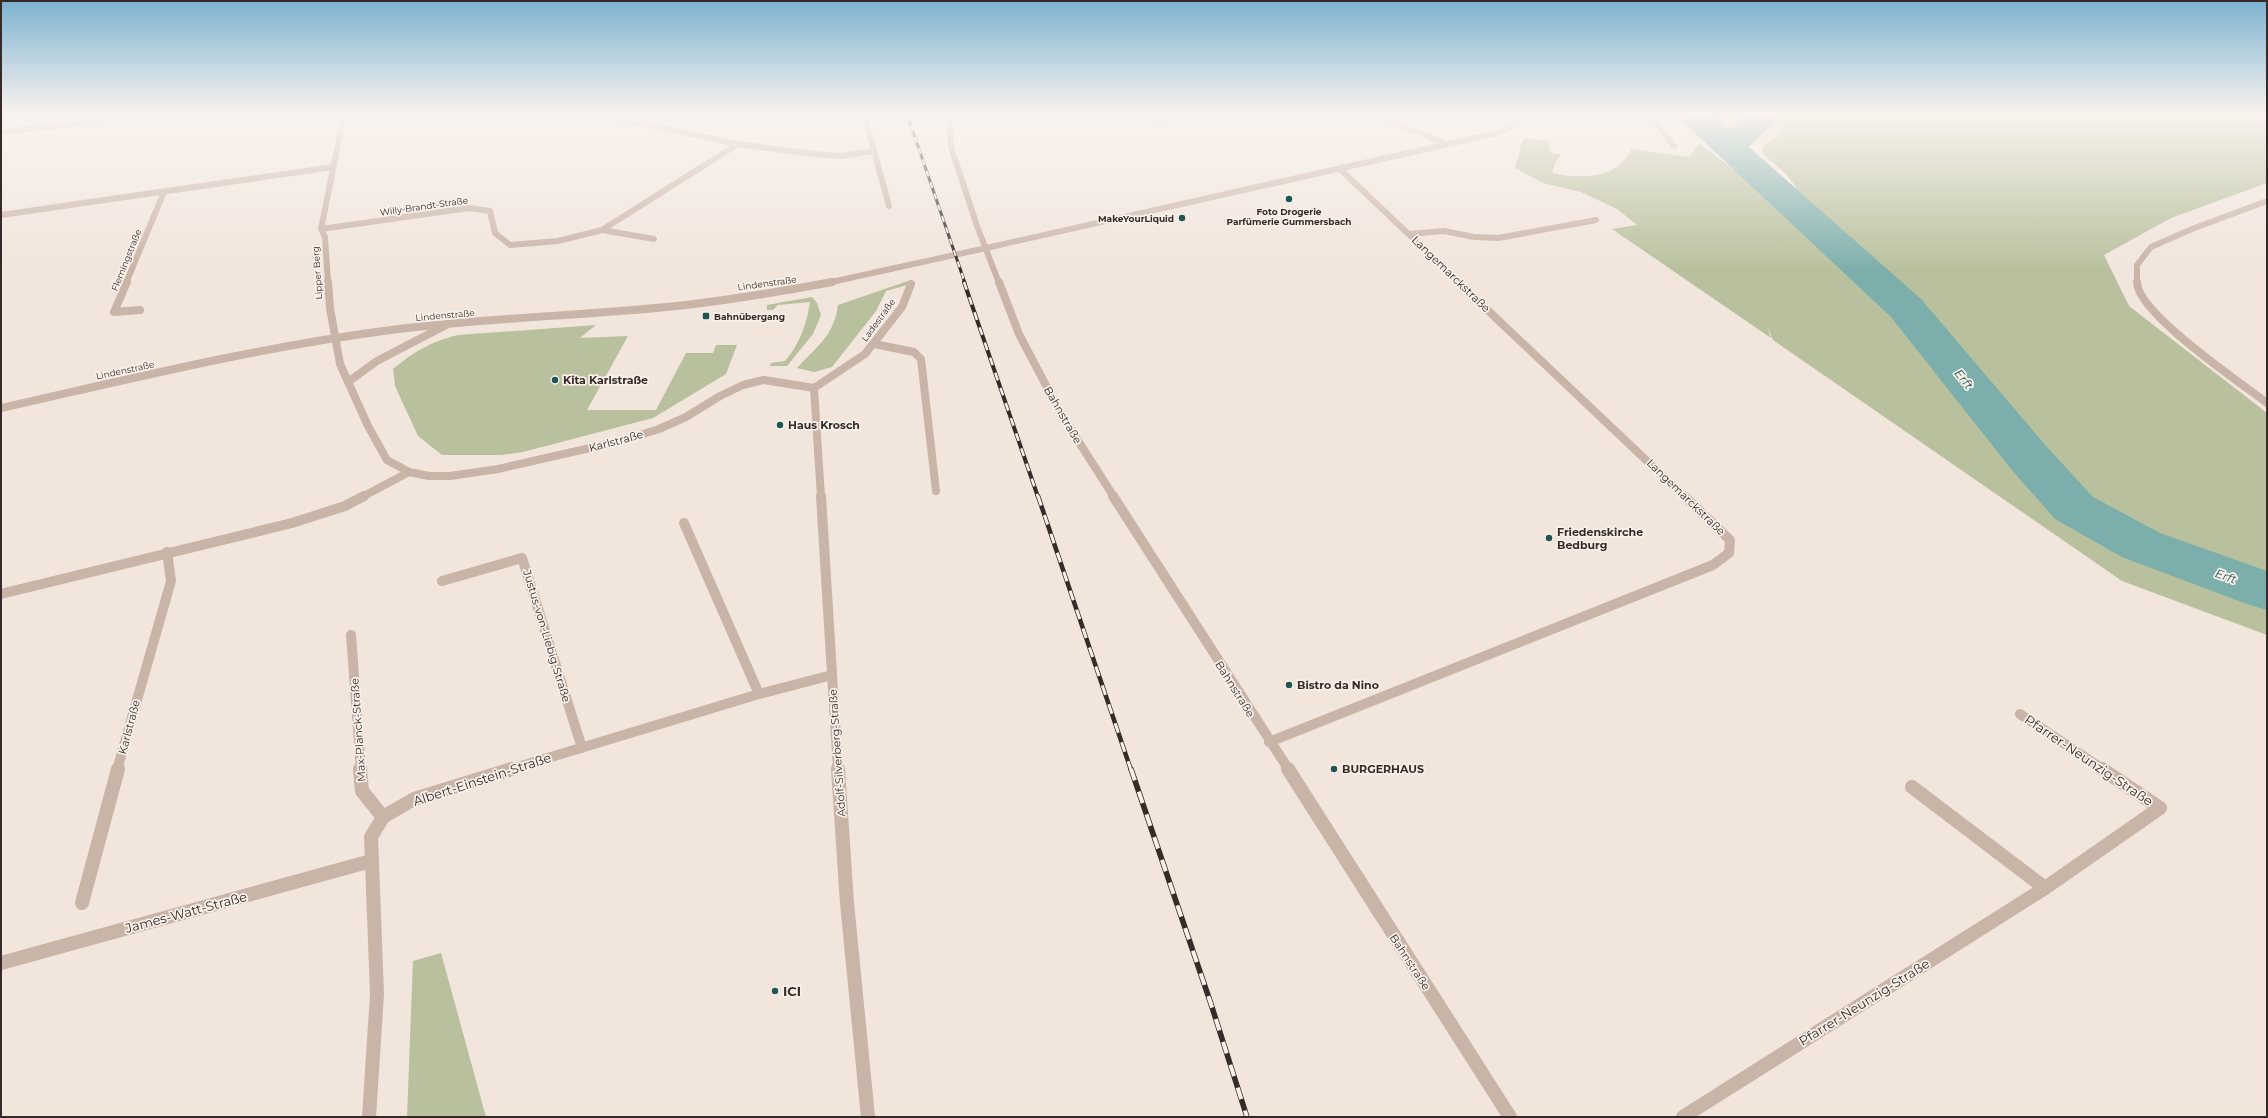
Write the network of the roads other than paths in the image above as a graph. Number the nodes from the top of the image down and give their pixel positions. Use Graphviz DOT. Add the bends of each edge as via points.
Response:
graph roads {
  1 [pos="704,166"];
  2 [pos="877,166"];
  3 [pos="958,166"];
  4 [pos="1348,166"];
  5 [pos="333,167"];
  6 [pos="1340,168"];
  7 [pos="164,192"];
  8 [pos="2267,201"];
  9 [pos="889,206"];
  10 [pos="1,215"];
  11 [pos="1596,220"];
  12 [pos="321,229"];
  13 [pos="602,230"];
  14 [pos="1409,234"];
  15 [pos="654,239"];
  16 [pos="986,248"];
  17 [pos="911,284"];
  18 [pos="140,310"];
  19 [pos="448,324"];
  20 [pos="334,337"];
  21 [pos="874,344"];
  22 [pos="348,382"];
  23 [pos="814,388"];
  24 [pos="2267,404"];
  25 [pos="1,408"];
  26 [pos="408,472"];
  27 [pos="936,491"];
  28 [pos="684,523"];
  29 [pos="167,552"];
  30 [pos="442,581"];
  31 [pos="1,594"];
  32 [pos="351,635"];
  33 [pos="832,675"];
  34 [pos="759,694"];
  35 [pos="2020,714"];
  36 [pos="1269,742"];
  37 [pos="582,748"];
  38 [pos="1912,787"];
  39 [pos="383,817"];
  40 [pos="371,861"];
  41 [pos="2045,888"];
  42 [pos="82,903"];
  43 [pos="1,963"];
  44 [pos="369,1117"];
  45 [pos="868,1117"];
  46 [pos="1510,1117"];
  47 [pos="1683,1117"];
  1 -- 13 [label="street, Willy-Brandt-Straße"];
  2 -- 9 [label="street"];
  3 -- 16 [label="street, Bahnstraße"];
  4 -- 6 [label="street, Lindenstraße"];
  5 -- 7 [label="street"];
  5 -- 12 [label="street, Lipper Berg"];
  6 -- 14 [label="street, Langemarckstraße"];
  6 -- 16 [label="street, Lindenstraße"];
  7 -- 10 [label="street"];
  7 -- 18 [label="street, Flemingstraße" via="114,312"];
  8 -- 24 [label="street" via="2151,247 2137,265 2137,288 2155,313 2178,335"];
  11 -- 14 [label="street" via="1498,238 1474,237 1444,231"];
  12 -- 13 [label="street, Willy-Brandt-Straße" via="469,208 490,211 495,233 510,245 558,241"];
  12 -- 20 [label="street, Lipper Berg" via="325,237"];
  13 -- 15 [label="street, Willy-Brandt-Straße"];
  14 -- 36 [label="street, Langemarckstraße" via="1730,540 1729,553 1713,565"];
  16 -- 19 [label="street, Lindenstraße" via="806,288 687,305"];
  16 -- 36 [label="street, Bahnstraße" via="1019,334 1061,414"];
  17 -- 21 [label="street, Ladestraße" via="902,307"];
  19 -- 20 [label="street, Lindenstraße"];
  19 -- 22 [label="street" via="377,361"];
  20 -- 22 [label="street, Karlstraße" via="340,364"];
  20 -- 25 [label="street, Lindenstraße"];
  21 -- 23 [label="street, Ladestraße" via="865,354"];
  21 -- 27 [label="street" via="914,352 920,359"];
  22 -- 26 [label="street, Karlstraße" via="387,460"];
  23 -- 26 [label="street, Karlstraße" via="764,380 743,385 659,429 621,441 498,469 450,476"];
  23 -- 33 [label="street, Adolf-Silverberg-Straße"];
  26 -- 29 [label="street" via="345,506 292,523"];
  28 -- 34 [label="street"];
  29 -- 31 [label="street"];
  29 -- 42 [label="street, Karlstraße" via="171,581"];
  30 -- 37 [label="street, Justus-von-Liebig-Straße" via="522,558"];
  32 -- 39 [label="street, Max-Planck-Straße" via="362,791"];
  33 -- 34 [label="street, Albert-Einstein-Straße"];
  33 -- 45 [label="street, Adolf-Silverberg-Straße" via="847,903"];
  34 -- 37 [label="street, Albert-Einstein-Straße"];
  35 -- 41 [label="street, Pfarrer-Neunzig-Straße" via="2160,808"];
  36 -- 46 [label="street, Bahnstraße"];
  37 -- 39 [label="street, Albert-Einstein-Straße" via="414,799"];
  38 -- 41 [label="street"];
  39 -- 40 [label="street, Albert-Einstein-Straße" via="371,837"];
  40 -- 43 [label="street, James-Watt-Straße"];
  40 -- 44 [label="street, Albert-Einstein-Straße" via="377,994"];
  41 -- 47 [label="street, Pfarrer-Neunzig-Straße"];
}
